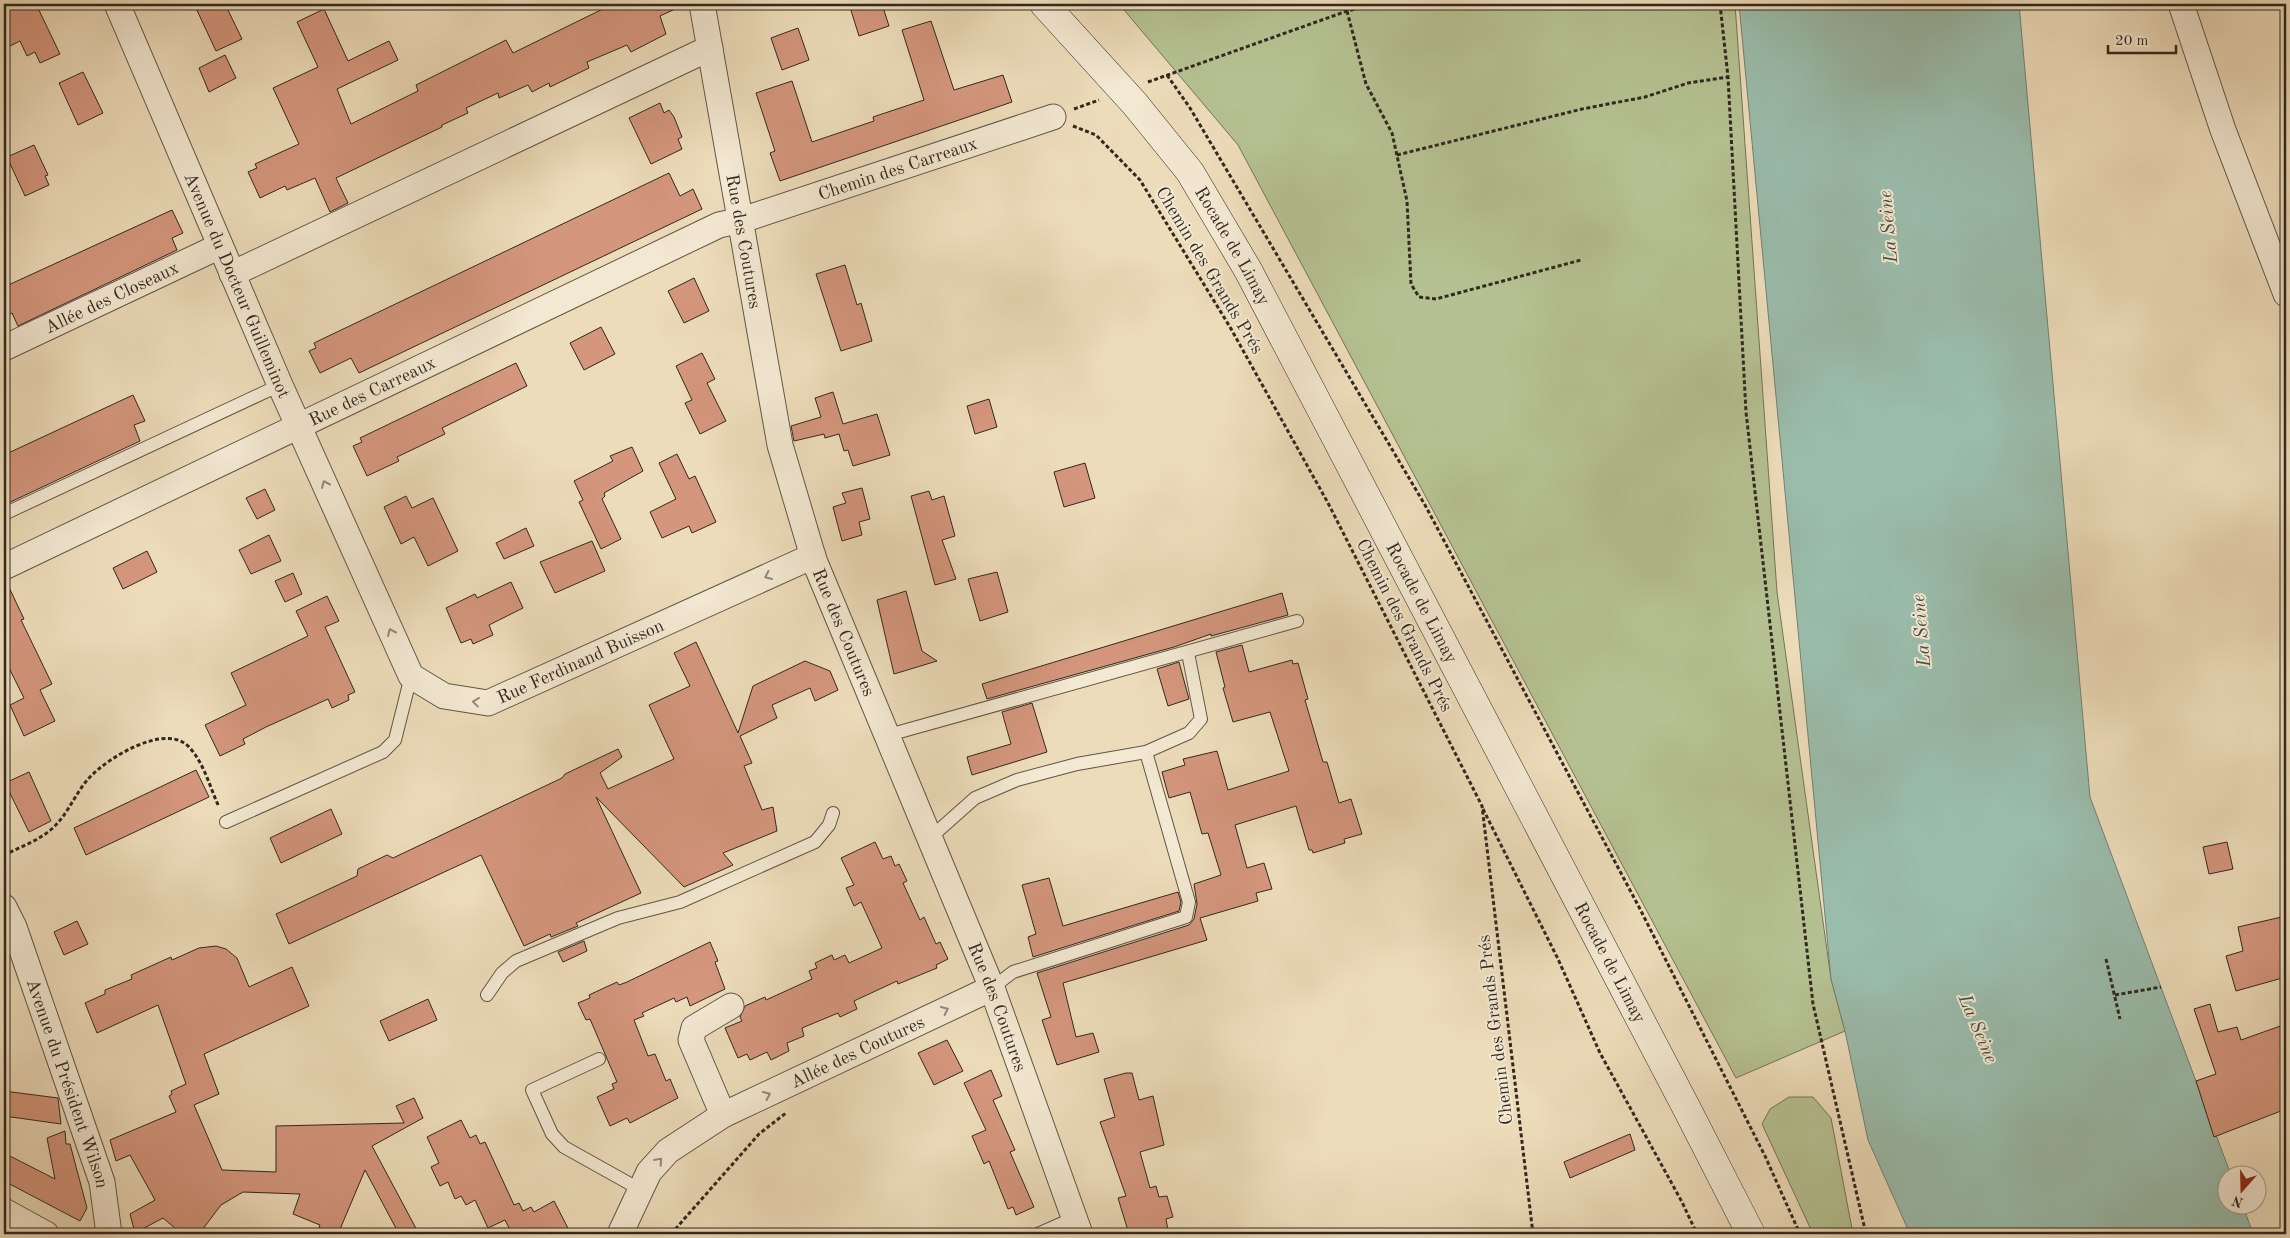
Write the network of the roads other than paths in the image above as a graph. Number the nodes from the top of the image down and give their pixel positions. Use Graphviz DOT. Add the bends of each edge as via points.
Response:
graph roads {
  1 [pos="117,4"];
  2 [pos="702,4"];
  3 [pos="1044,4"];
  4 [pos="2181,4"];
  5 [pos="710,48"];
  6 [pos="1052,117"];
  7 [pos="742,220"];
  8 [pos="220,246"];
  9 [pos="232,274"];
  10 [pos="2286,294"];
  11 [pos="4,348"];
  12 [pos="280,386"];
  13 [pos="298,425"];
  14 [pos="4,514"];
  15 [pos="813,556"];
  16 [pos="4,567"];
  17 [pos="1297,621"];
  18 [pos="1188,653"];
  19 [pos="411,676"];
  20 [pos="886,736"];
  21 [pos="1146,752"];
  22 [pos="833,813"];
  23 [pos="226,822"];
  24 [pos="930,838"];
  25 [pos="4,907"];
  26 [pos="992,988"];
  27 [pos="487,995"];
  28 [pos="731,1006"];
  29 [pos="599,1059"];
  30 [pos="723,1116"];
  31 [pos="641,1190"];
  32 [pos="12,1222"];
  33 [pos="1077,1226"];
  34 [pos="46,1234"];
  35 [pos="109,1234"];
  36 [pos="620,1234"];
  37 [pos="1038,1234"];
  38 [pos="1751,1234"];
  1 -- 8 [label="street, Avenue du Docteur Guilleminot"];
  2 -- 5 [label="street, Rue des Coutures"];
  3 -- 38 [label="main road, Rocade de Limay" via="1135,104 1190,172 1248,270"];
  4 -- 10 [label="street" via="2223,130"];
  5 -- 7 [label="street, Rue des Coutures"];
  5 -- 9 [label="street"];
  6 -- 7 [label="street, Chemin des Carreaux"];
  7 -- 13 [label="street, Rue des Carreaux" via="719,225"];
  7 -- 15 [label="street, Rue des Coutures" via="780,445"];
  8 -- 9 [label="street, Avenue du Docteur Guilleminot"];
  8 -- 11 [label="street, Allée des Closeaux"];
  9 -- 12 [label="street, Avenue du Docteur Guilleminot"];
  12 -- 13 [label="street, Avenue du Docteur Guilleminot"];
  12 -- 14 [label="lane"];
  13 -- 16 [label="street, Rue des Carreaux"];
  19 -- 13 [label="street, Avenue du Docteur Guilleminot, one-way"];
  15 -- 19 [label="street, Rue Ferdinand Buisson, one-way" via="488,703 444,696"];
  15 -- 20 [label="street, Rue des Coutures"];
  17 -- 18 [label="lane"];
  18 -- 20 [label="lane"];
  18 -- 21 [label="lane" via="1201,719 1189,733"];
  19 -- 23 [label="lane" via="395,740 383,752"];
  20 -- 24 [label="street, Rue des Coutures"];
  21 -- 24 [label="lane" via="1077,764 1017,780 975,798"];
  21 -- 26 [label="lane" via="1189,902 1186,917 1013,972"];
  22 -- 27 [label="lane" via="829,825 815,842 680,902 618,918 516,961 502,972"];
  24 -- 26 [label="street, Rue des Coutures"];
  25 -- 35 [label="street, Avenue du Président Wilson" via="100,1173"];
  30 -- 26 [label="street, Allée des Coutures, one-way"];
  26 -- 33 [label="street, Rue des Coutures"];
  28 -- 30 [label="street" via="694,1028 690,1040"];
  29 -- 31 [label="lane" via="532,1090 552,1134 564,1147"];
  31 -- 30 [label="street, Allée des Coutures, one-way" via="649,1172 668,1151"];
  31 -- 36 [label="street, Allée des Coutures"];
  32 -- 34 [label="street"];
  33 -- 37 [label="lane"];
}
